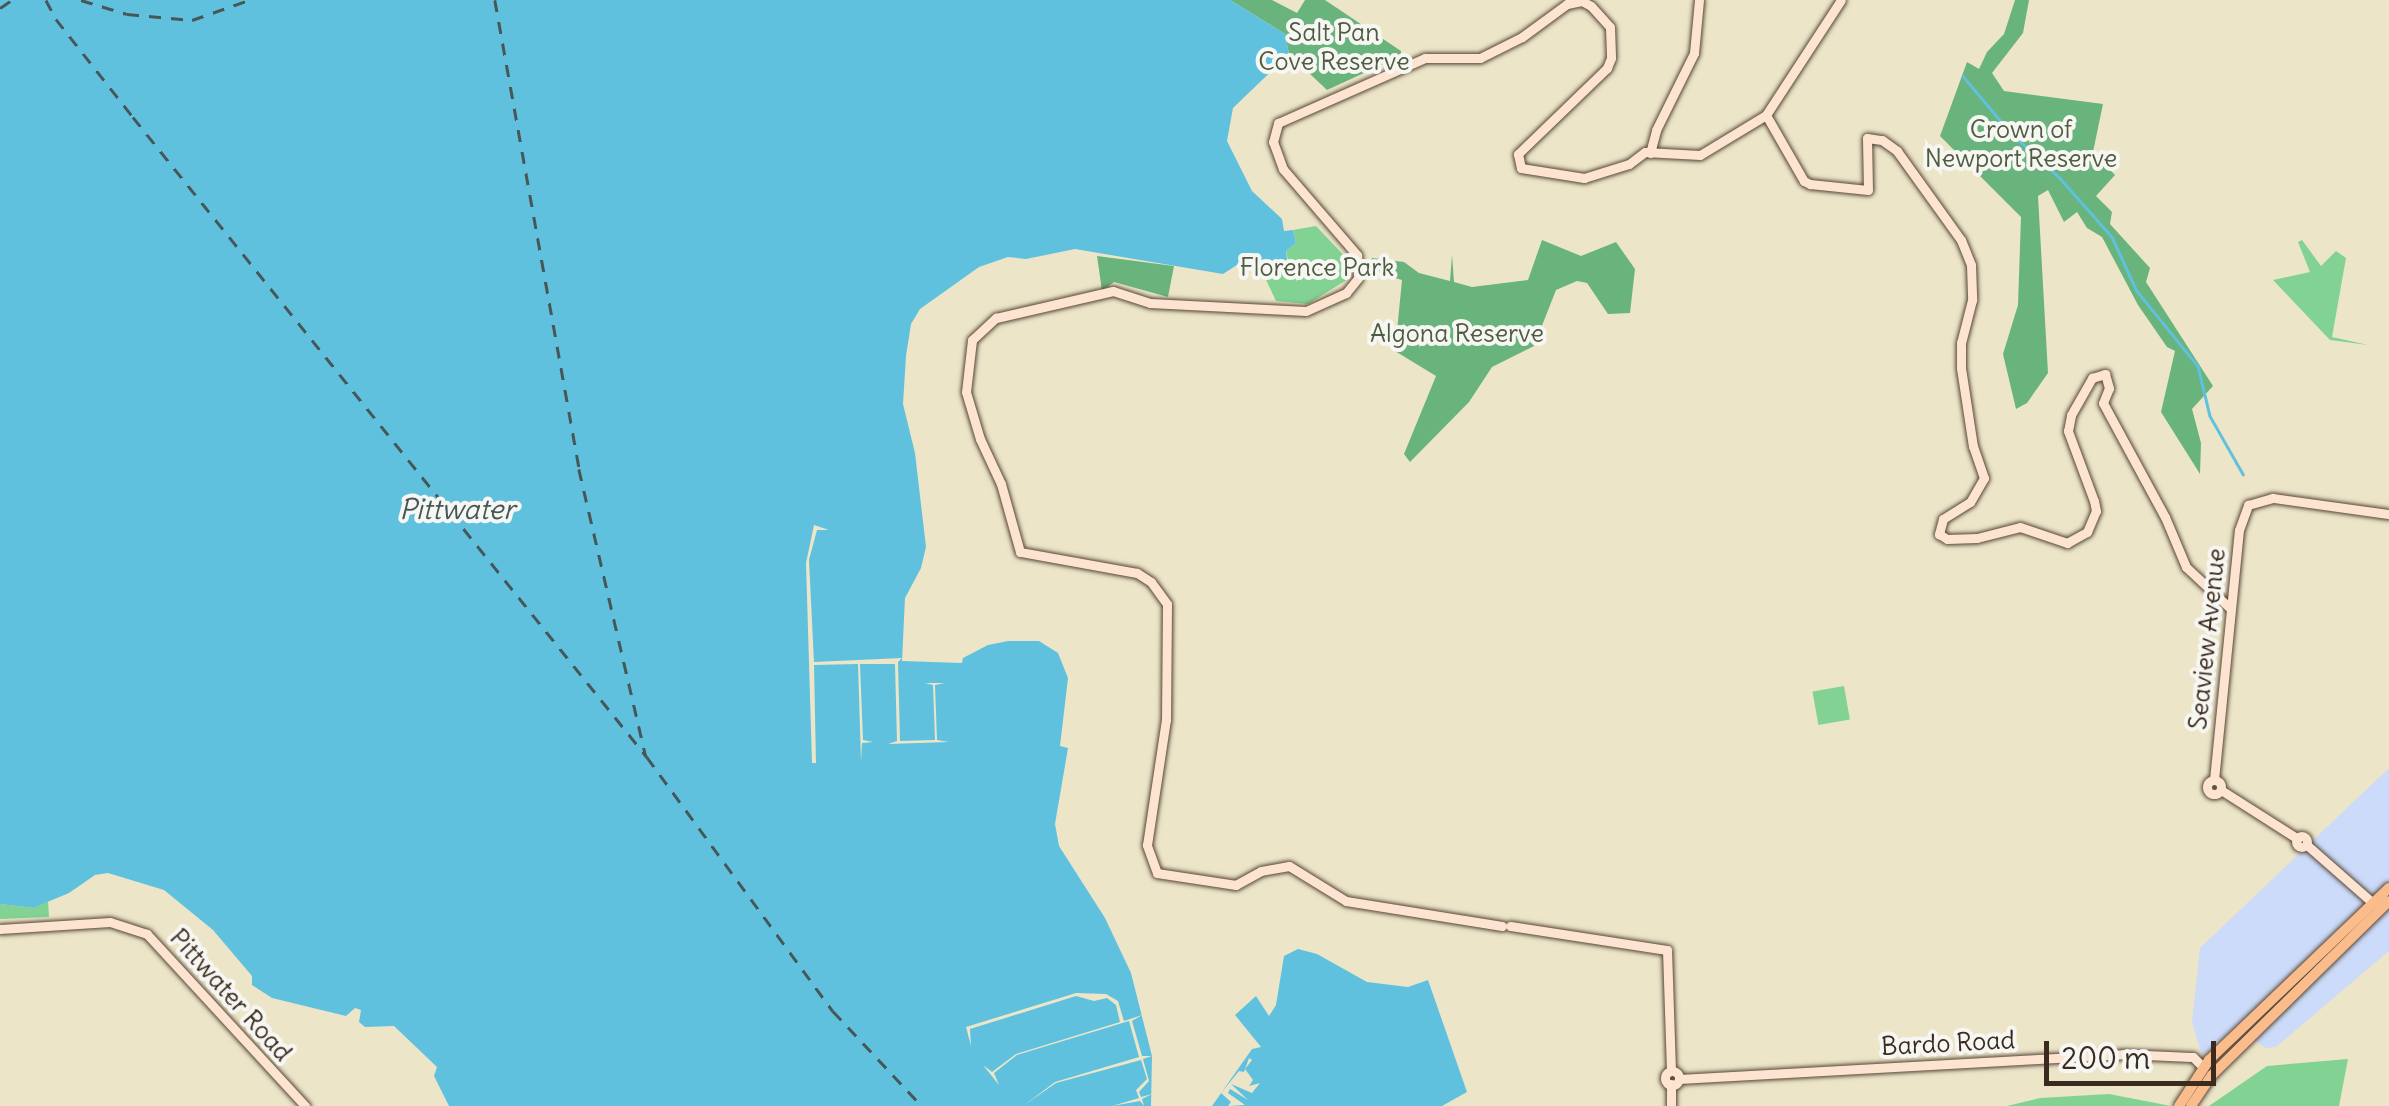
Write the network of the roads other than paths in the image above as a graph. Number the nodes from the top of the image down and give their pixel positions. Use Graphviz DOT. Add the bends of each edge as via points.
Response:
graph roads {
  1 [pos="1699,0"];
  2 [pos="1841,0"];
  3 [pos="1766,115"];
  4 [pos="1650,153"];
  5 [pos="2389,514"];
  6 [pos="2230,608"];
  7 [pos="2389,888"];
  8 [pos="2389,902"];
  9 [pos="2374,903"];
  10 [pos="0,929"];
  11 [pos="2244,1026"];
  12 [pos="2226,1043"];
  13 [pos="2243,1045"];
  14 [pos="2208,1071"];
  15 [pos="1674,1078"];
  16 [pos="304,1106"];
  17 [pos="1672,1106"];
  18 [pos="2179,1106"];
  19 [pos="2191,1106"];
  1 -- 4 [label="street" via="1694,52"];
  2 -- 3 [label="street"];
  3 -- 4 [label="street" via="1700,155"];
  3 -- 6 [label="street" via="1810,184 1868,190 1867,138 1882,140 1961,240 1971,265 1972,300 1961,368 1972,446 1984,478 1970,502 1943,519 1938,534 1976,538 2020,527 2067,543 2087,532 2094,501 2068,432 2092,378 2105,374 2110,388 2103,402 2186,567"];
  4 -- 15 [label="street" via="1584,178 1522,168 1518,154 1525,142 1598,79 1612,58 1610,27 1582,1 1568,4 1480,58 1425,58 1278,123 1273,142 1283,169 1357,255 1358,278 1346,292 1306,312 1150,303 1113,291 996,318 972,340 966,392 1020,552 1137,574 1167,604 1166,720 1148,845 1157,873 1236,885 1290,866 1346,901 1667,950"];
  5 -- 6 [label="street, Seaview Avenue" via="2273,498 2248,505"];
  6 -- 9 [label="street, Seaview Avenue" via="2214,780"];
  7 -- 9 [label="main road"];
  8 -- 13 [label="main road"];
  9 -- 11 [label="main road"];
  10 -- 16 [label="street, Pittwater Road" via="110,922 147,934"];
  11 -- 12 [label="main road"];
  11 -- 13 [label="main road"];
  12 -- 13 [label="main road"];
  12 -- 14 [label="main road"];
  13 -- 14 [label="main road"];
  14 -- 15 [label="street, Bardo Road" via="2193,1056 2123,1054"];
  14 -- 18 [label="main road"];
  14 -- 19 [label="main road"];
  15 -- 17 [label="street"];
}
